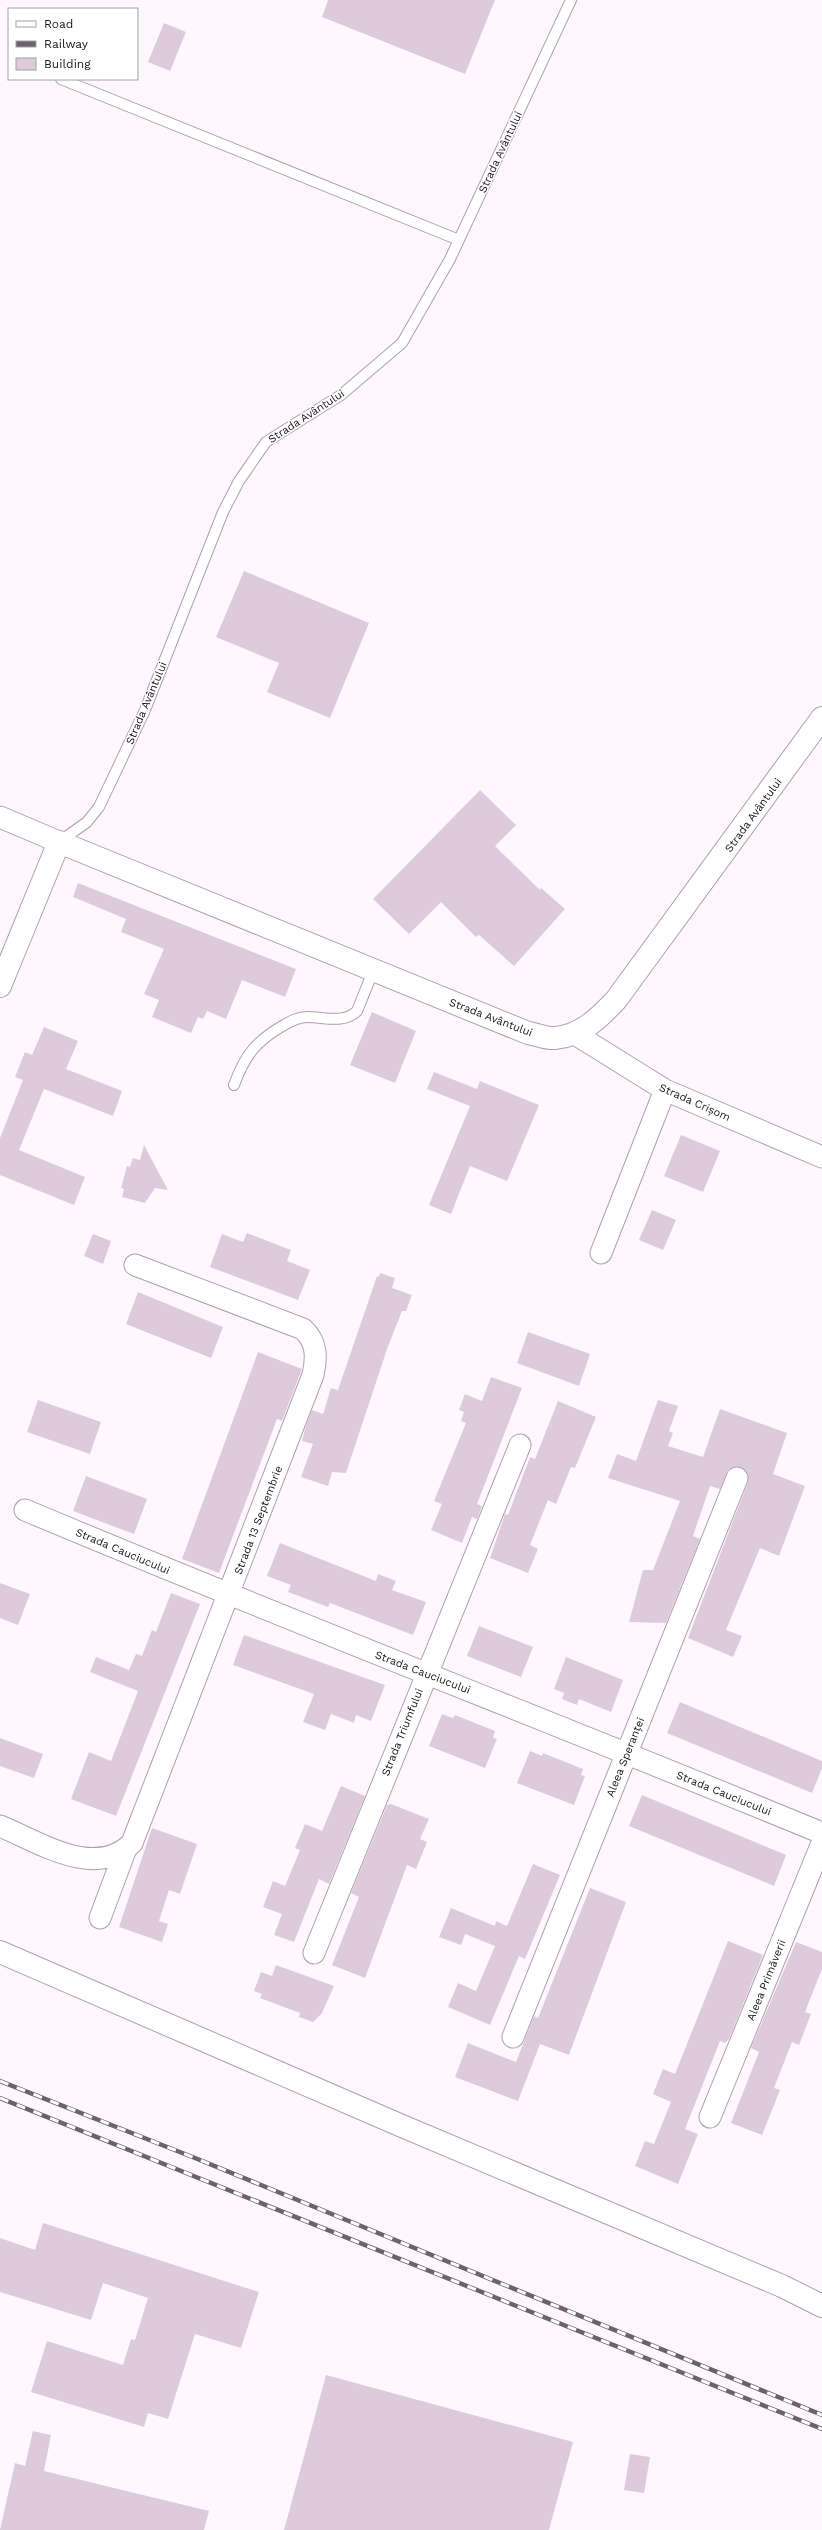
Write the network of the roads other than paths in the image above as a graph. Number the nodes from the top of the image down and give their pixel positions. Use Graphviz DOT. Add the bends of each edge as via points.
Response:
graph roads {
  1 [pos="571,0"];
  2 [pos="63,80"];
  3 [pos="459,240"];
  4 [pos="822,718"];
  5 [pos="0,817"];
  6 [pos="59,842"];
  7 [pos="374,969"];
  8 [pos="0,986"];
  9 [pos="575,1034"];
  10 [pos="234,1085"];
  11 [pos="665,1090"];
  12 [pos="822,1156"];
  13 [pos="601,1252"];
  14 [pos="136,1265"];
  15 [pos="520,1445"];
  16 [pos="737,1478"];
  17 [pos="25,1510"];
  18 [pos="229,1596"];
  19 [pos="426,1673"];
  20 [pos="627,1752"];
  21 [pos="0,1826"];
  22 [pos="822,1833"];
  23 [pos="822,1843"];
  24 [pos="125,1850"];
  25 [pos="100,1918"];
  26 [pos="0,1952"];
  27 [pos="314,1953"];
  28 [pos="513,2037"];
  29 [pos="710,2117"];
  30 [pos="822,2306"];
  1 -- 3 [label="lane, Strada Avântului"];
  2 -- 3 [label="lane"];
  3 -- 6 [label="lane, Strada Avântului" via="402,343 341,395 266,442 239,481 223,512 145,710 99,807 86,822"];
  4 -- 9 [label="main road, Strada Avântului" via="616,1000 596,1021"];
  5 -- 6 [label="street, Strada Avântului"];
  6 -- 7 [label="main road, Strada Avântului"];
  6 -- 8 [label="main road"];
  7 -- 9 [label="main road, Strada Avântului" via="528,1033 554,1038"];
  7 -- 10 [label="lane" via="353,1016 340,1019 301,1017 279,1028 253,1048 242,1063"];
  9 -- 11 [label="street, Strada Crișom"];
  11 -- 12 [label="street, Strada Crișom"];
  11 -- 13 [label="street"];
  14 -- 18 [label="street, Strada 13 Septembrie" via="303,1329 310,1336 314,1346 316,1358 313,1375"];
  15 -- 19 [label="street, Strada Triumfului"];
  16 -- 20 [label="street, Aleea Speranței"];
  17 -- 18 [label="street, Strada Cauciucului"];
  18 -- 19 [label="street, Strada Cauciucului"];
  18 -- 24 [label="street, Strada 13 Septembrie" via="132,1843"];
  19 -- 20 [label="street, Strada Cauciucului"];
  19 -- 27 [label="street, Strada Triumfului"];
  20 -- 22 [label="street, Strada Cauciucului"];
  20 -- 28 [label="street, Aleea Speranței"];
  21 -- 24 [label="street" via="85,1859 113,1857"];
  23 -- 29 [label="street, Aleea Primăverii"];
  24 -- 25 [label="street, Strada 13 Septembrie"];
  26 -- 30 [label="main road" via="402,2126 782,2286"];
}
